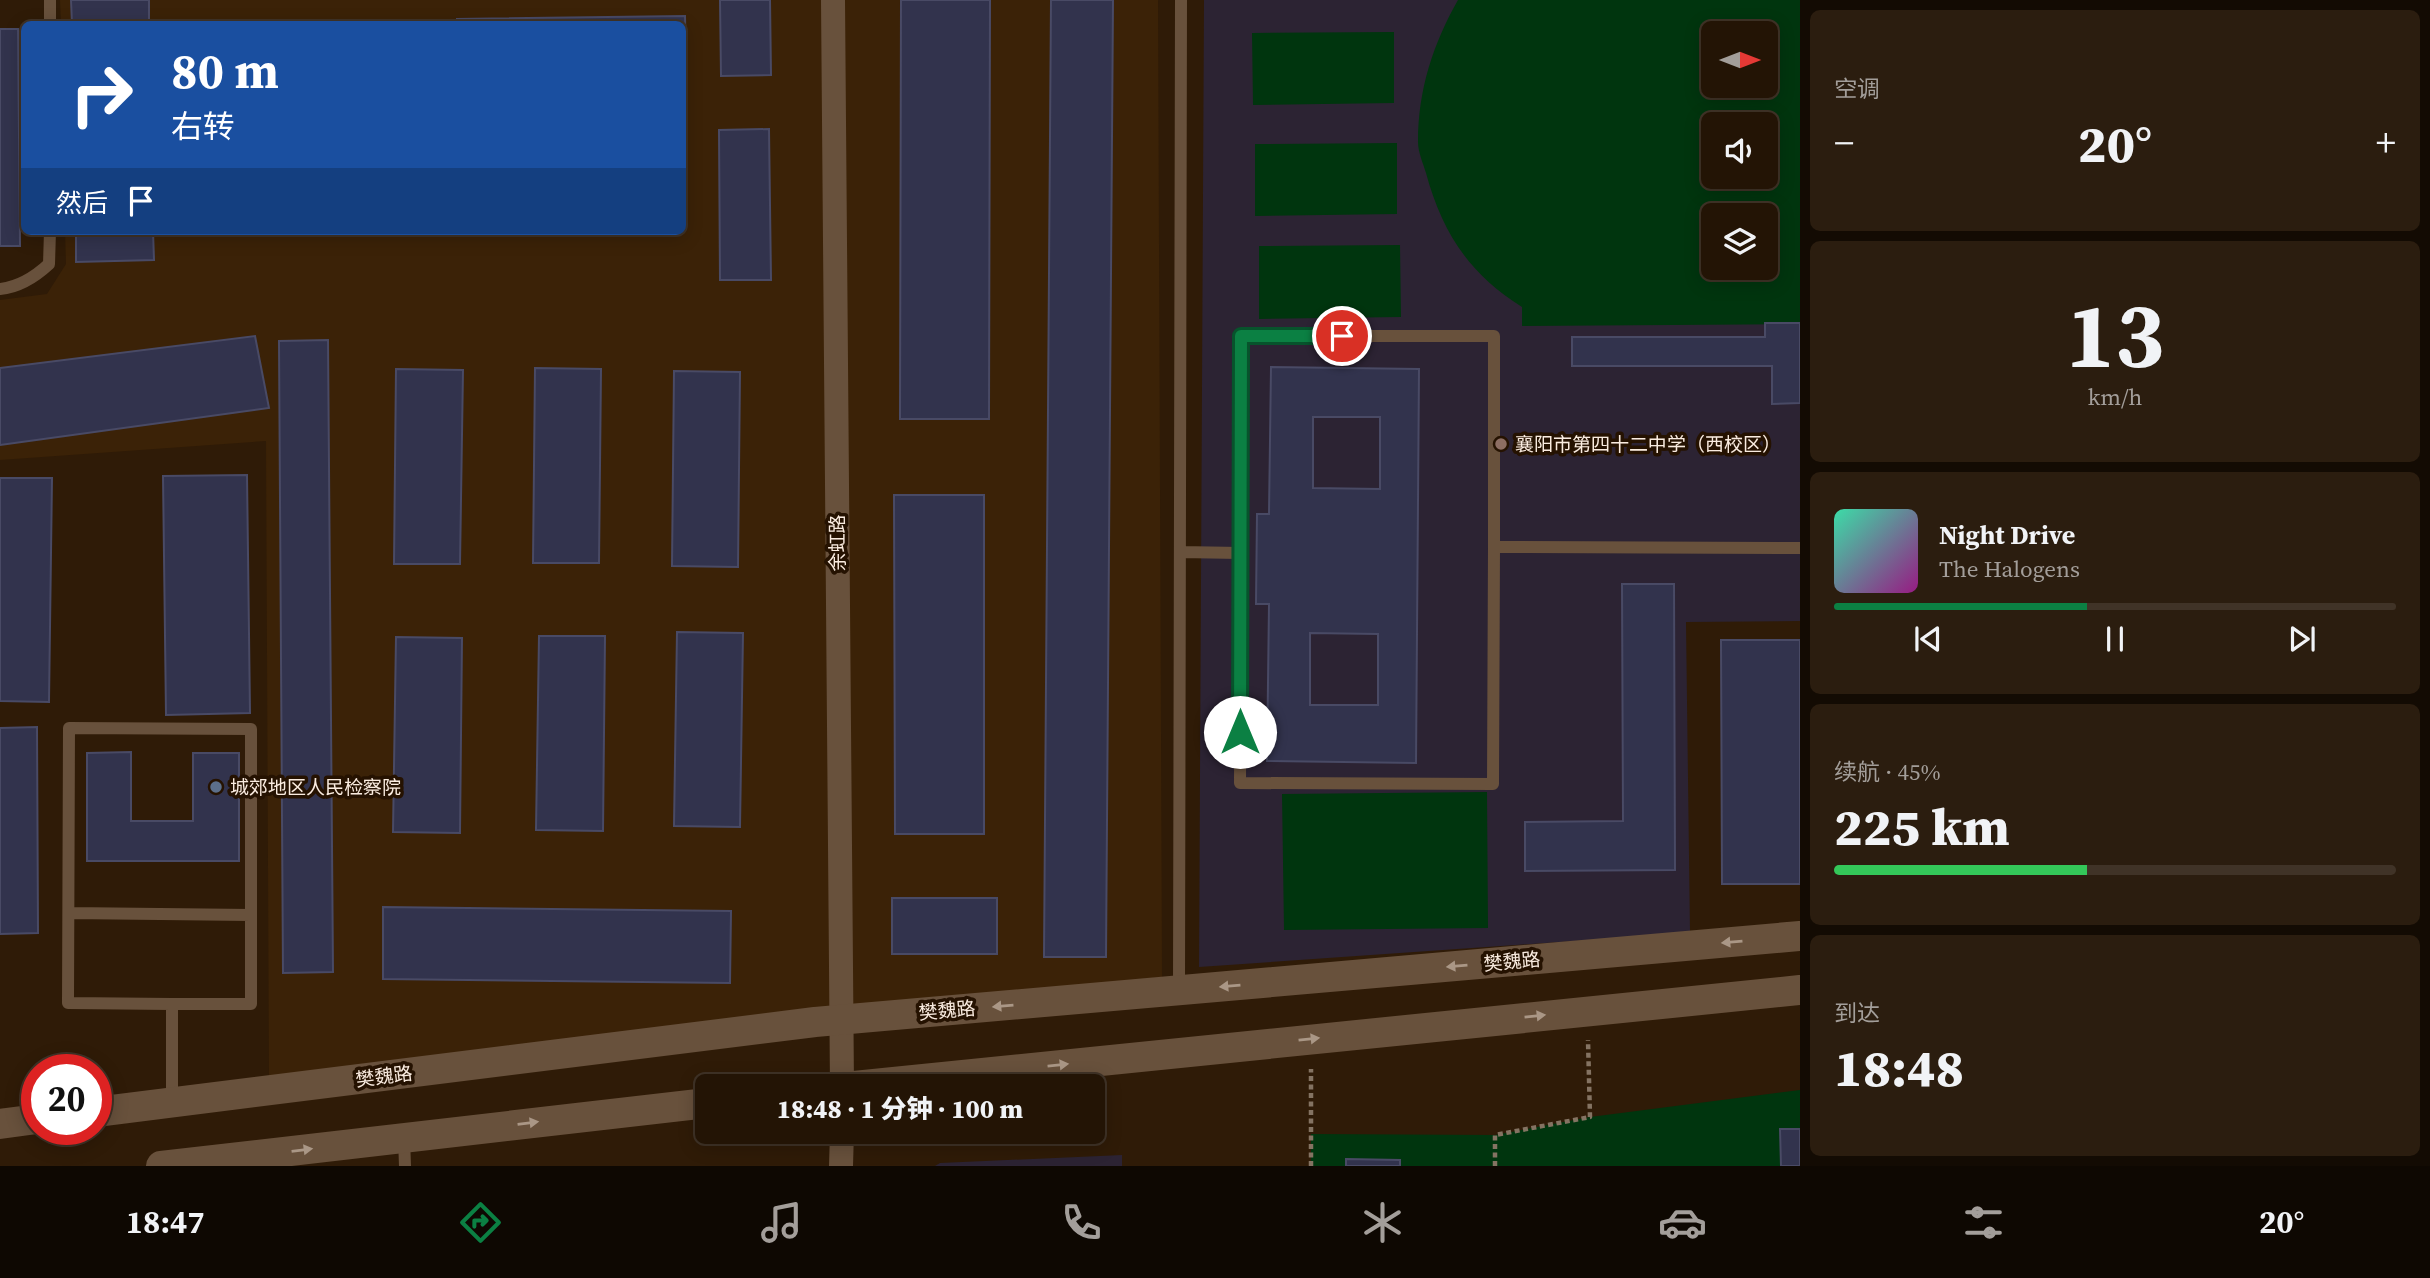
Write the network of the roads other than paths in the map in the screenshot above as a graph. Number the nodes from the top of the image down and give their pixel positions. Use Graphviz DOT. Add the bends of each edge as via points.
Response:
graph roads {
  1 [pos="50,0"];
  2 [pos="833,0"];
  3 [pos="1181,0"];
  4 [pos="50,21"];
  5 [pos="50,235"];
  6 [pos="0,289"];
  7 [pos="1493,547"];
  8 [pos="1800,548"];
  9 [pos="1180,552"];
  10 [pos="1241,553"];
  11 [pos="69,913"];
  12 [pos="251,915"];
  13 [pos="1800,936"];
  14 [pos="1800,989"];
  15 [pos="1179,990"];
  16 [pos="172,1004"];
  17 [pos="841,1020"];
  18 [pos="843,1074"];
  19 [pos="970,1074"];
  20 [pos="172,1102"];
  21 [pos="695,1105"];
  22 [pos="112,1110"];
  23 [pos="21,1121"];
  24 [pos="0,1124"];
  25 [pos="842,1144"];
  26 [pos="404,1152"];
  27 [pos="161,1166"];
  28 [pos="841,1166"];
  1 -- 4 [label="lane"];
  2 -- 17 [label="street, 余虹路"];
  3 -- 9 [label="lane"];
  5 -- 6 [label="lane" via="49,264 34,277"];
  7 -- 8 [label="lane"];
  7 -- 10 [label="lane" via="1494,337 1241,336"];
  7 -- 10 [label="lane" via="1493,784 1240,783"];
  9 -- 10 [label="lane"];
  9 -- 15 [label="lane"];
  11 -- 12 [label="lane"];
  11 -- 12 [label="lane" via="69,728 251,729"];
  11 -- 16 [label="lane" via="68,1003"];
  12 -- 16 [label="lane" via="251,1004"];
  13 -- 15 [label="street, 樊魏路, one-way"];
  19 -- 14 [label="street, one-way"];
  15 -- 17 [label="street, 樊魏路, one-way"];
  16 -- 20 [label="lane"];
  17 -- 18 [label="street, 余虹路"];
  17 -- 20 [label="street, 樊魏路"];
  20 -- 22 [label="street, 樊魏路"];
  26 -- 21 [label="street, one-way"];
  23 -- 24 [label="street"];
  25 -- 28 [label="street"];
  27 -- 26 [label="street, one-way"];
}
